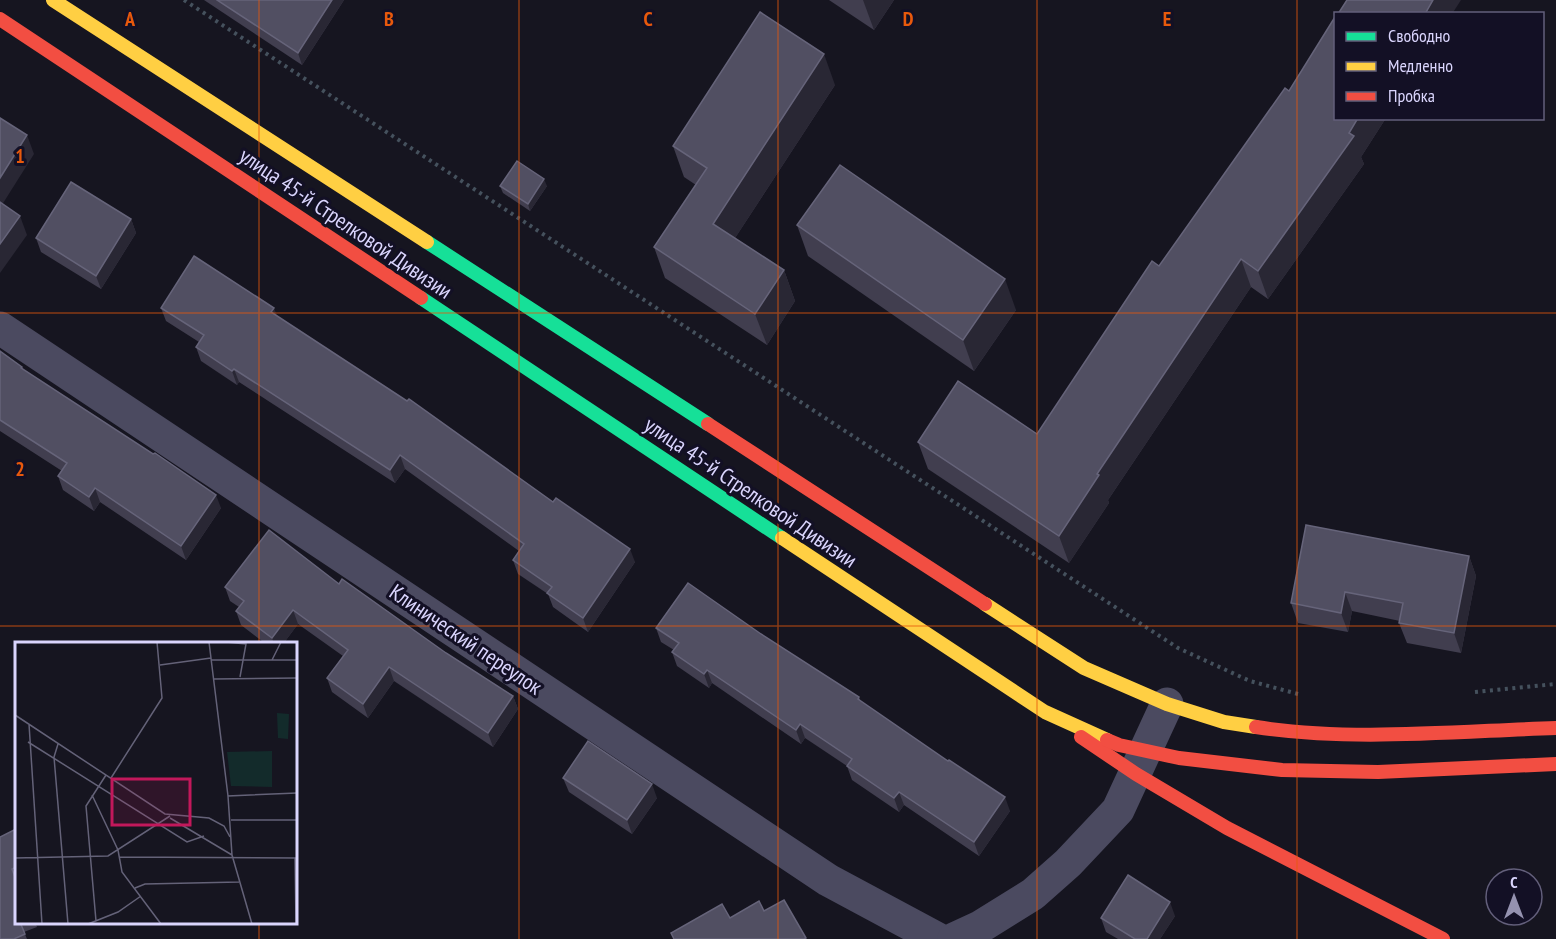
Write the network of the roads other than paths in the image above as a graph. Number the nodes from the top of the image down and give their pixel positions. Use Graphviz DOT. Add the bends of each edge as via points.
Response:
graph roads {
  1 [pos="53,0"];
  2 [pos="0,19"];
  3 [pos="0,328"];
  4 [pos="1167,704"];
  5 [pos="1045,712"];
  6 [pos="1556,728"];
  7 [pos="1142,762"];
  8 [pos="1556,764"];
  9 [pos="939,939"];
  10 [pos="954,939"];
  11 [pos="1443,939"];
  1 -- 4 [label="main road, улица 45-й Стрелковой Дивизии" via="1084,668"];
  2 -- 5 [label="main road, улица 45-й Стрелковой Дивизии"];
  3 -- 9 [label="street, Клинический переулок" via="828,880"];
  4 -- 6 [label="main road, улица 45-й Стрелковой Дивизии" via="1224,722 1286,732 1377,734"];
  4 -- 7 [label="street"];
  5 -- 7 [label="main road"];
  5 -- 7 [label="main road, улица 45-й Стрелковой Дивизии" via="1119,744"];
  7 -- 8 [label="main road, улица 45-й Стрелковой Дивизии" via="1179,758 1282,770 1378,772"];
  7 -- 10 [label="street" via="1118,810 1068,863 1033,894"];
  7 -- 11 [label="main road" via="1227,828"];
}
